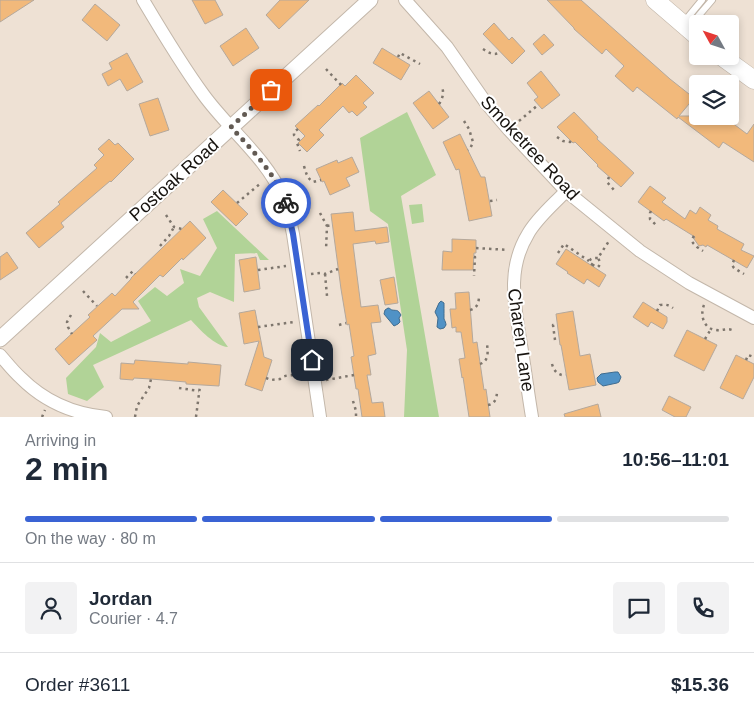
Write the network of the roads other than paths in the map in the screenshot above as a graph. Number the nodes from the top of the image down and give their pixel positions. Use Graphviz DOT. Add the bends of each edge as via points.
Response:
graph roads {
  1 [pos="143,0"];
  2 [pos="370,0"];
  3 [pos="405,0"];
  4 [pos="655,0"];
  5 [pos="702,0"];
  6 [pos="712,0"];
  7 [pos="696,15"];
  8 [pos="700,15"];
  9 [pos="689,30"];
  10 [pos="733,65"];
  11 [pos="754,80"];
  12 [pos="231,127"];
  13 [pos="566,191"];
  14 [pos="754,318"];
  15 [pos="0,339"];
  16 [pos="0,355"];
  17 [pos="106,417"];
  18 [pos="320,417"];
  19 [pos="532,417"];
  1 -- 12 [label="street" via="178,60"];
  2 -- 12 [label="street, Postoak Road"];
  3 -- 13 [label="street, Smoketree Road" via="447,47 486,104"];
  4 -- 9 [label="main road"];
  5 -- 7 [label="lane"];
  6 -- 8 [label="lane"];
  10 -- 11 [label="main road"];
  12 -- 15 [label="street, Postoak Road"];
  12 -- 18 [label="street" via="271,174 288,209"];
  13 -- 14 [label="street, Smoketree Road" via="640,251 689,283"];
  13 -- 19 [label="street, Charen Lane" via="528,233 515,265 513,292"];
  16 -- 17 [label="street" via="22,380 49,399 74,411"];
}
